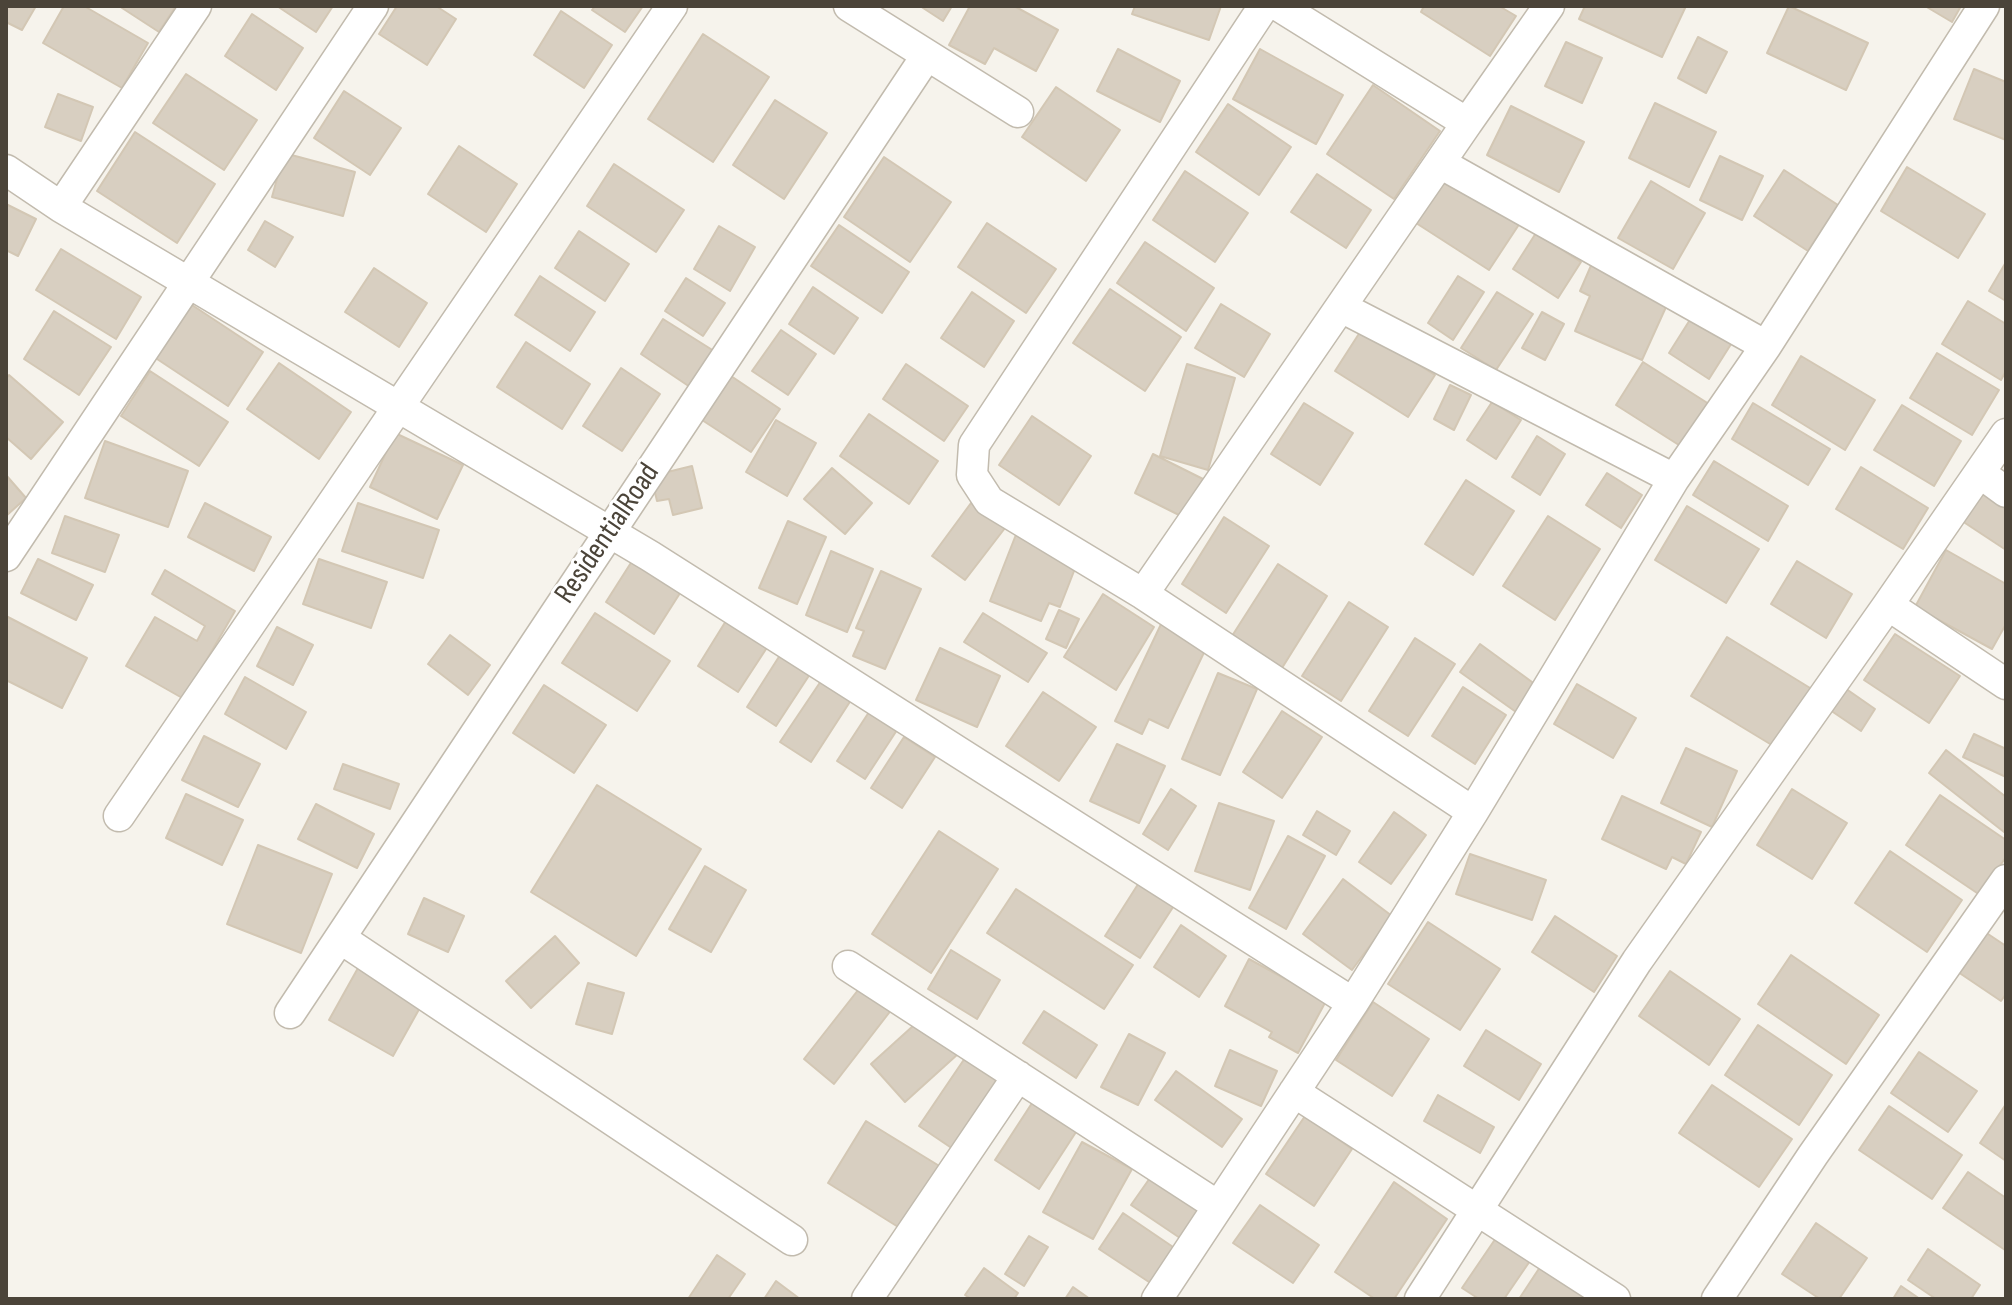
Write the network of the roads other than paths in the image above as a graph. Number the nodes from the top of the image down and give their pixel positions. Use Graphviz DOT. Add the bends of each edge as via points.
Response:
graph roads {
  1 [pos="196,6"];
  2 [pos="373,6"];
  3 [pos="672,6"];
  4 [pos="849,6"];
  5 [pos="1264,6"];
  6 [pos="1279,6"];
  7 [pos="1549,6"];
  8 [pos="1984,6"];
  9 [pos="927,55"];
  10 [pos="1018,112"];
  11 [pos="1467,123"];
  12 [pos="1440,163"];
  13 [pos="6,170"];
  14 [pos="61,207"];
  15 [pos="189,282"];
  16 [pos="1341,307"];
  17 [pos="1766,346"];
  18 [pos="398,407"];
  19 [pos="2006,434"];
  20 [pos="1980,473"];
  21 [pos="1674,479"];
  22 [pos="2006,492"];
  23 [pos="610,532"];
  24 [pos="6,556"];
  25 [pos="1143,594"];
  26 [pos="1888,605"];
  27 [pos="2006,684"];
  28 [pos="1473,812"];
  29 [pos="119,816"];
  30 [pos="2006,880"];
  31 [pos="340,938"];
  32 [pos="848,966"];
  33 [pos="1353,1003"];
  34 [pos="290,1013"];
  35 [pos="1018,1076"];
  36 [pos="1294,1092"];
  37 [pos="1218,1206"];
  38 [pos="1477,1210"];
  39 [pos="792,1240"];
  40 [pos="867,1299"];
  41 [pos="1157,1299"];
  42 [pos="1420,1299"];
  43 [pos="1615,1299"];
  44 [pos="1717,1299"];
  1 -- 14 [label="street"];
  2 -- 15 [label="street"];
  3 -- 18 [label="street"];
  4 -- 9 [label="street"];
  5 -- 25 [label="street" via="974,445 972,475 989,501"];
  6 -- 11 [label="street"];
  7 -- 11 [label="street"];
  8 -- 17 [label="street"];
  9 -- 10 [label="street"];
  9 -- 23 [label="street, ResidentialRoad"];
  11 -- 12 [label="street"];
  12 -- 16 [label="street"];
  12 -- 17 [label="street"];
  13 -- 14 [label="street"];
  14 -- 15 [label="street"];
  15 -- 18 [label="street"];
  15 -- 24 [label="street"];
  16 -- 21 [label="street"];
  16 -- 25 [label="street"];
  17 -- 21 [label="street"];
  18 -- 23 [label="street"];
  18 -- 29 [label="street"];
  19 -- 20 [label="street"];
  20 -- 22 [label="street"];
  20 -- 26 [label="street"];
  21 -- 28 [label="street"];
  23 -- 31 [label="street, ResidentialRoad"];
  23 -- 33 [label="street"];
  25 -- 28 [label="street"];
  26 -- 27 [label="street"];
  26 -- 38 [label="street" via="1637,961"];
  28 -- 33 [label="street"];
  30 -- 44 [label="street"];
  31 -- 34 [label="street, ResidentialRoad"];
  31 -- 39 [label="street"];
  32 -- 35 [label="street"];
  33 -- 36 [label="street"];
  35 -- 37 [label="street"];
  35 -- 40 [label="street"];
  36 -- 37 [label="street"];
  36 -- 38 [label="street"];
  37 -- 41 [label="street"];
  38 -- 42 [label="street"];
  38 -- 43 [label="street"];
}
